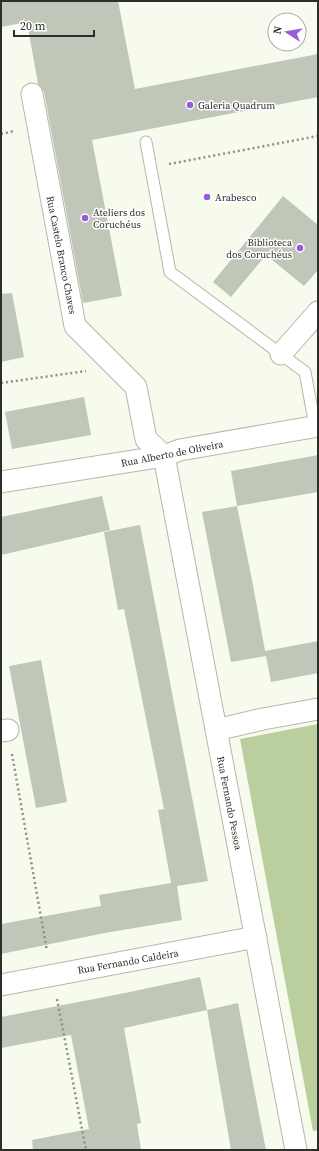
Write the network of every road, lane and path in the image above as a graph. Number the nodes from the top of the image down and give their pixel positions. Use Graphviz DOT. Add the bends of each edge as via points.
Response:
graph roads {
  1 [pos="32,94"];
  2 [pos="318,136"];
  3 [pos="146,142"];
  4 [pos="151,168"];
  5 [pos="318,312"];
  6 [pos="281,354"];
  7 [pos="115,366"];
  8 [pos="1,383"];
  9 [pos="317,426"];
  10 [pos="164,456"];
  11 [pos="1,482"];
  12 [pos="318,709"];
  13 [pos="216,730"];
  14 [pos="4,731"];
  15 [pos="256,937"];
  16 [pos="50,976"];
  17 [pos="1,985"];
  18 [pos="86,1150"];
  19 [pos="296,1150"];
  1 -- 7 [label="street, Rua Castelo Branco Chaves" via="75,326"];
  2 -- 4 [label="path"];
  3 -- 4 [label="lane"];
  4 -- 6 [label="lane" via="170,272"];
  5 -- 6 [label="street"];
  6 -- 9 [label="lane" via="305,372"];
  7 -- 8 [label="path"];
  7 -- 10 [label="street, Rua Castelo Branco Chaves" via="136,387 146,439"];
  9 -- 10 [label="street, Rua Alberto de Oliveira" via="180,450"];
  10 -- 11 [label="street, Rua Alberto de Oliveira"];
  10 -- 13 [label="street, Rua Fernando Pessoa"];
  12 -- 13 [label="street"];
  13 -- 15 [label="street, Rua Fernando Pessoa"];
  14 -- 16 [label="path" via="46,936"];
  15 -- 16 [label="street, Rua Fernando Caldeira"];
  15 -- 19 [label="street, Rua Fernando Pessoa"];
  16 -- 17 [label="street, Rua Fernando Caldeira"];
  16 -- 18 [label="path"];
}
